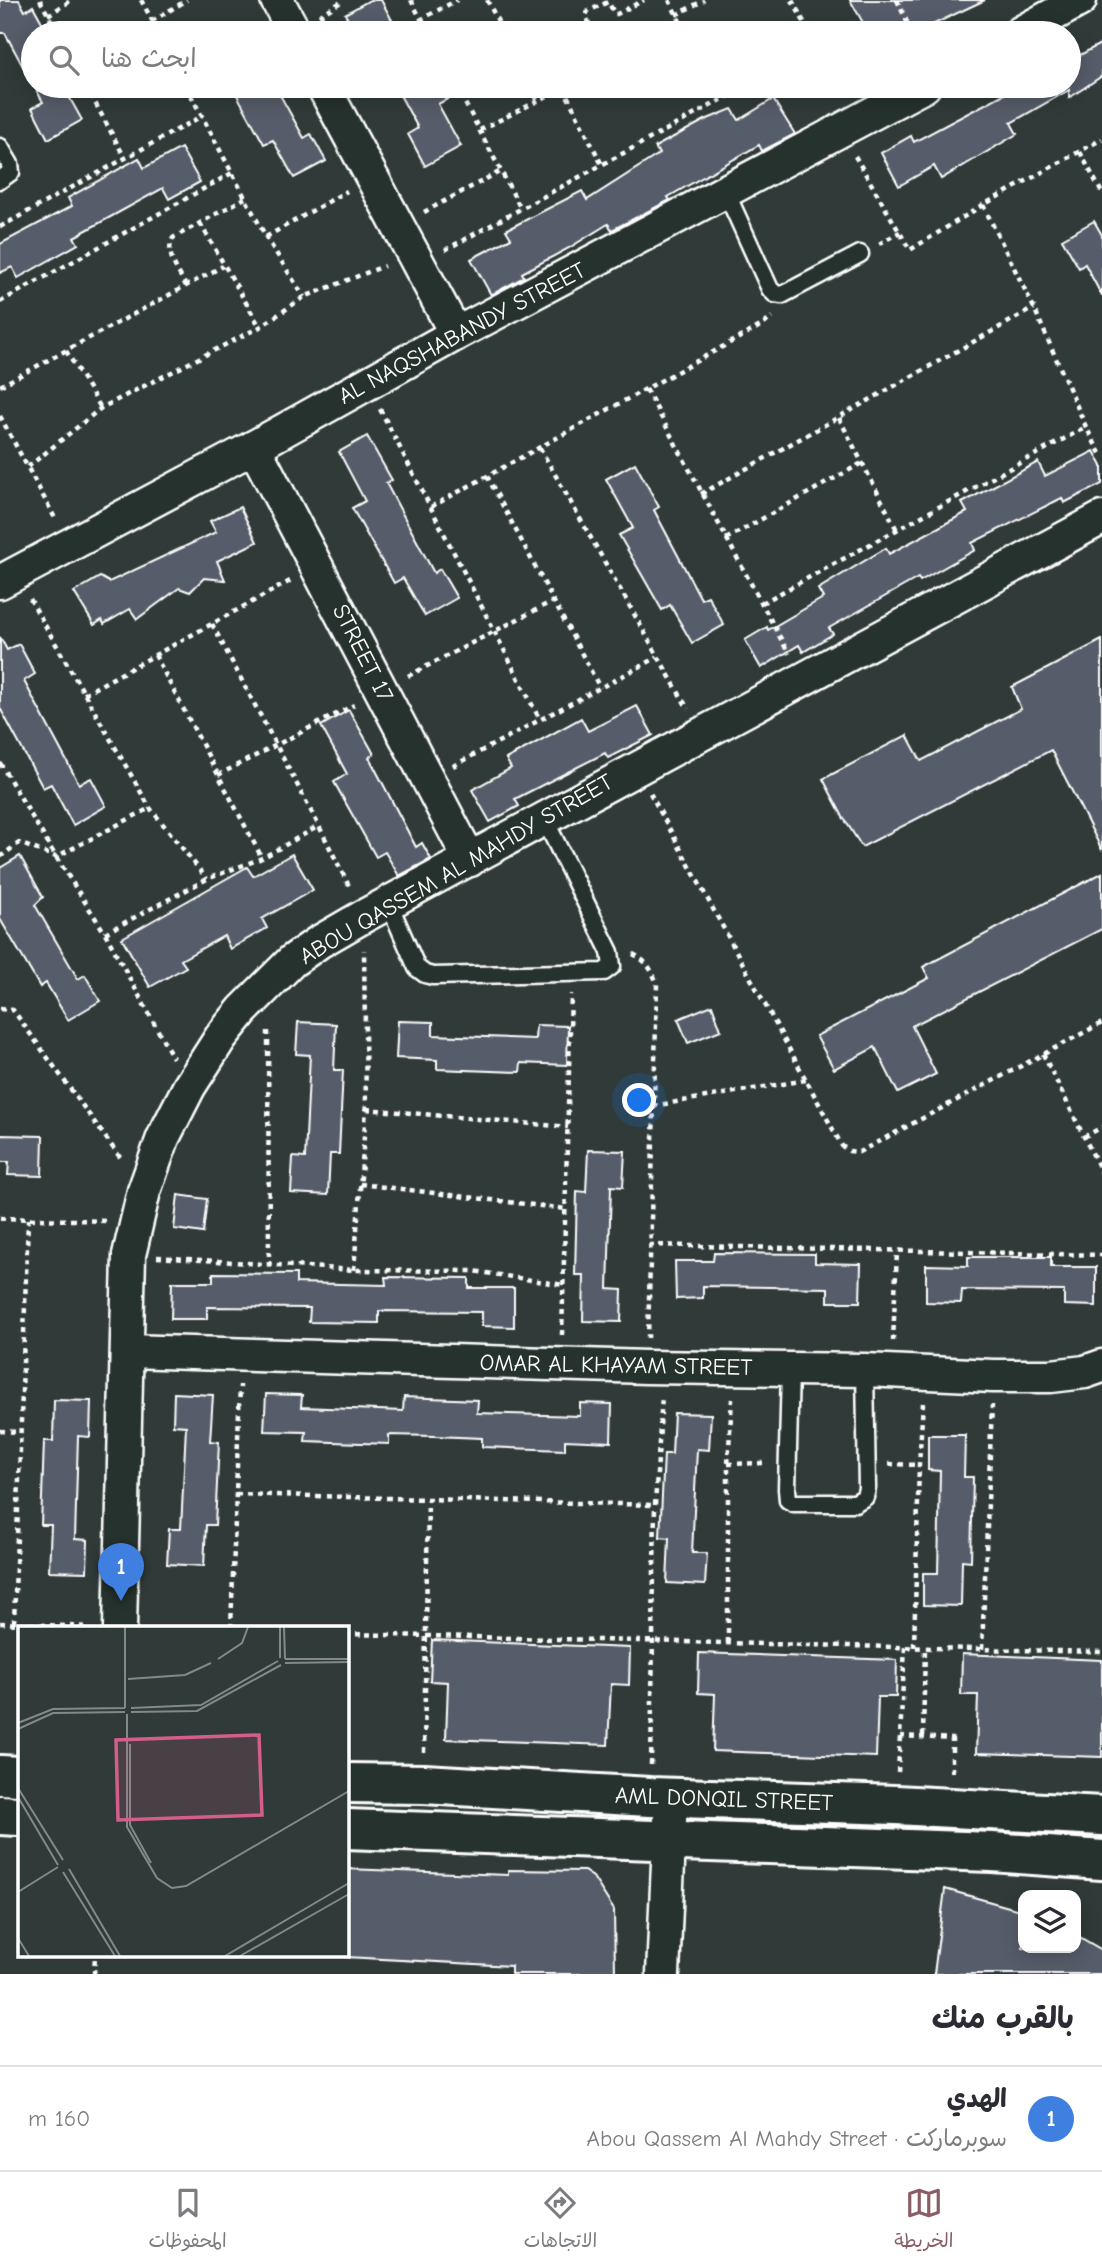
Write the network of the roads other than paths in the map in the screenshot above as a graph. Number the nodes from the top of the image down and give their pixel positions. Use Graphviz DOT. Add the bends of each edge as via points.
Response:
graph roads {
  1 [pos="277,0"];
  2 [pos="1080,0"];
  3 [pos="288,21"];
  4 [pos="1042,21"];
  5 [pos="329,98"];
  6 [pos="902,98"];
  7 [pos="0,147"];
  8 [pos="0,180"];
  9 [pos="726,192"];
  10 [pos="860,254"];
  11 [pos="456,334"];
  12 [pos="254,447"];
  13 [pos="1102,518"];
  14 [pos="8,578"];
  15 [pos="544,818"];
  16 [pos="470,860"];
  17 [pos="376,910"];
  18 [pos="128,1351"];
  19 [pos="1102,1366"];
  20 [pos="790,1369"];
  21 [pos="878,1371"];
  22 [pos="120,1626"];
  23 [pos="0,1775"];
  24 [pos="18,1776"];
  25 [pos="348,1783"];
  26 [pos="661,1797"];
  27 [pos="0,1815"];
  28 [pos="18,1816"];
  29 [pos="1102,1816"];
  30 [pos="348,1829"];
  31 [pos="670,1841"];
  32 [pos="1084,1858"];
  33 [pos="1102,1872"];
  34 [pos="663,1974"];
  1 -- 3 [label="street"];
  2 -- 4 [label="street"];
  5 -- 11 [label="street"];
  6 -- 9 [label="street, AL NAQSHABANDY STREET"];
  7 -- 8 [label="lane" via="11,172"];
  9 -- 10 [label="lane" via="775,294 782,295"];
  9 -- 11 [label="street, AL NAQSHABANDY STREET"];
  11 -- 12 [label="street, AL NAQSHABANDY STREET"];
  12 -- 14 [label="street, AL NAQSHABANDY STREET"];
  12 -- 16 [label="street, STREET 17"];
  13 -- 15 [label="street, ABOU QASSEM AL MAHDY STREET"];
  15 -- 16 [label="street, ABOU QASSEM AL MAHDY STREET"];
  15 -- 17 [label="lane" via="610,952 612,966 604,972 425,974"];
  16 -- 17 [label="street, ABOU QASSEM AL MAHDY STREET"];
  17 -- 18 [label="street, ABOU QASSEM AL MAHDY STREET" via="292,961 221,1037 189,1087 163,1138 135,1222 129,1255"];
  18 -- 20 [label="street, OMAR AL KHAYAM STREET"];
  18 -- 22 [label="street, ABOU QASSEM AL MAHDY STREET"];
  19 -- 21 [label="street, OMAR AL KHAYAM STREET" via="1051,1376"];
  20 -- 21 [label="street, OMAR AL KHAYAM STREET"];
  20 -- 21 [label="lane" via="786,1463 788,1500 794,1503 855,1503 864,1497"];
  23 -- 24 [label="street"];
  25 -- 26 [label="street, AML DONQIL STREET"];
  26 -- 29 [label="street, AML DONQIL STREET"];
  26 -- 31 [label="street"];
  27 -- 28 [label="street"];
  30 -- 31 [label="street, AML DONQIL STREET"];
  31 -- 32 [label="street, AML DONQIL STREET"];
  31 -- 34 [label="street"];
  32 -- 33 [label="street"];
}
